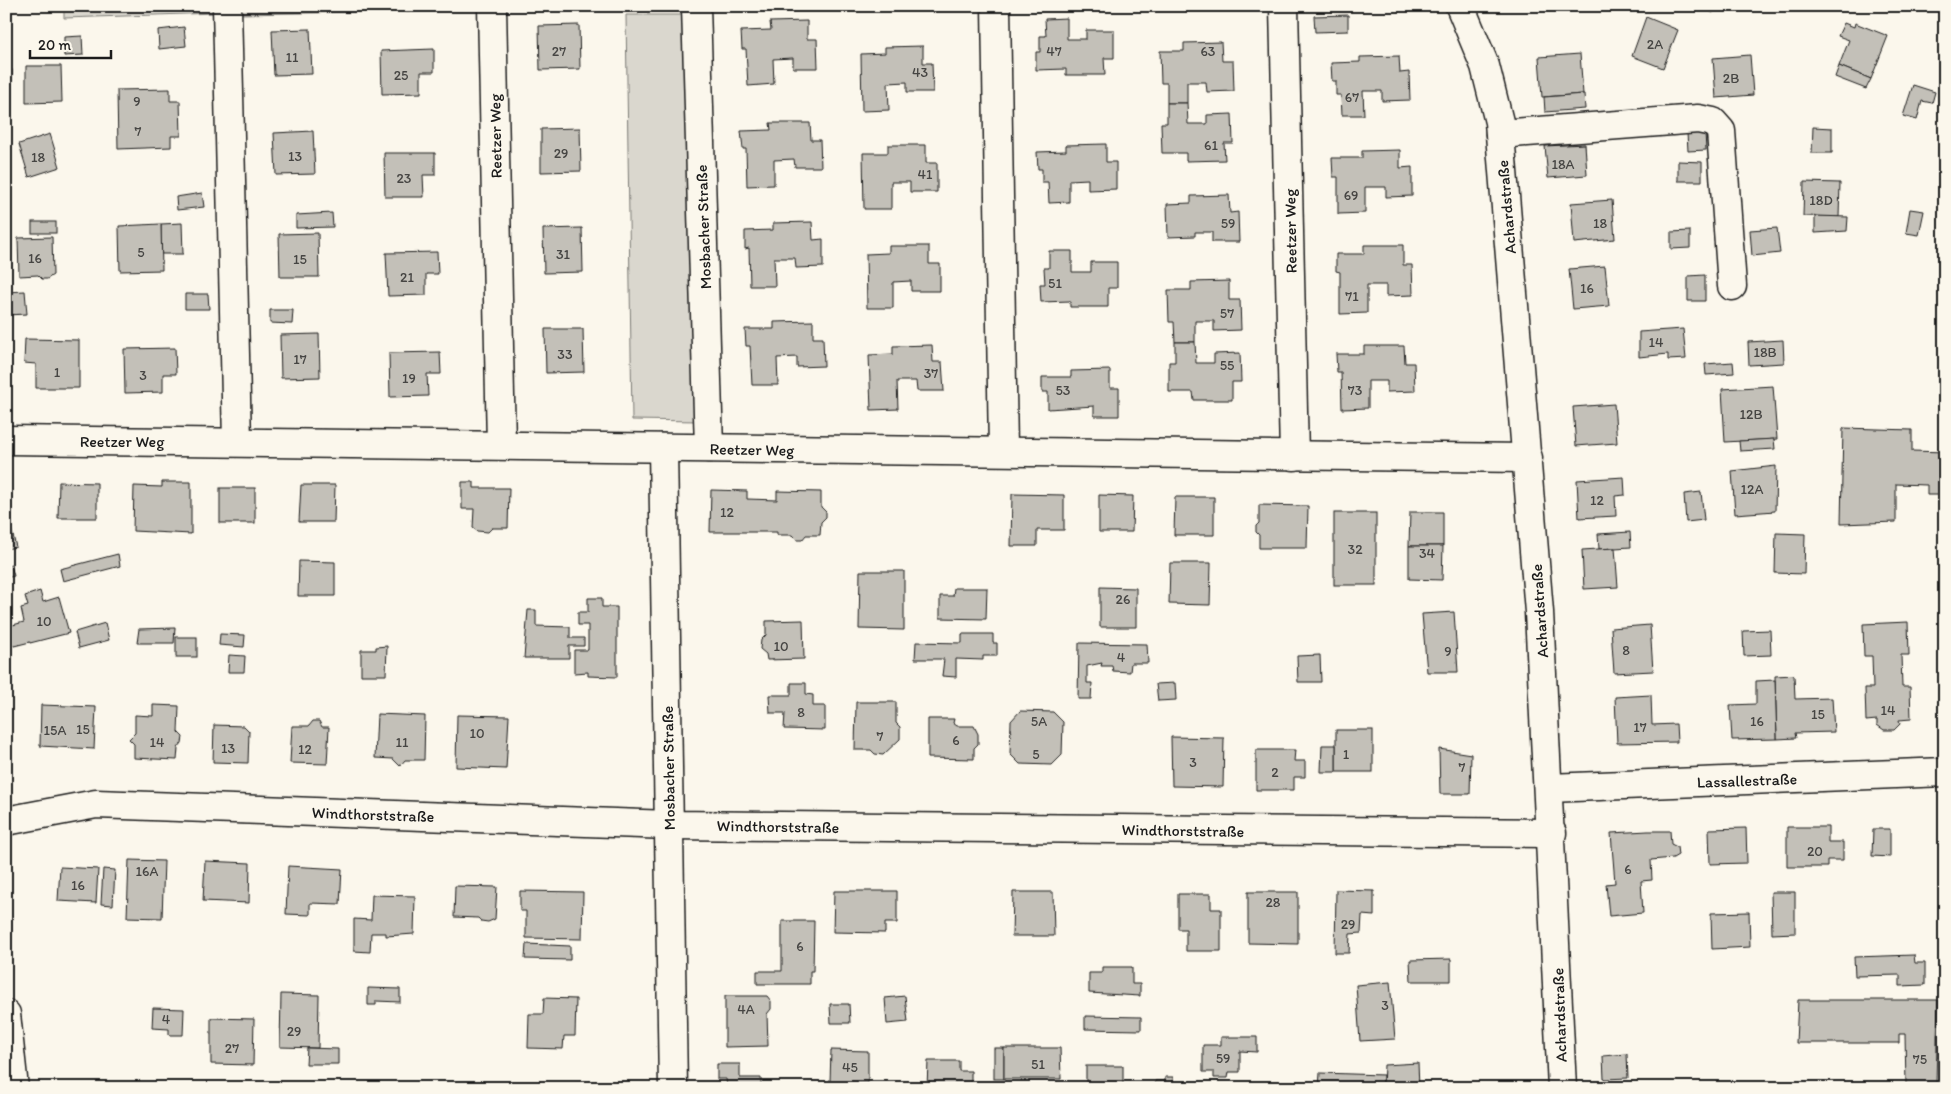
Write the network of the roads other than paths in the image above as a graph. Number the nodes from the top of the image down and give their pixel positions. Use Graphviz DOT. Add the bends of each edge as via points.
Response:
graph roads {
  1 [pos="227,6"];
  2 [pos="492,6"];
  3 [pos="696,6"];
  4 [pos="996,6"];
  5 [pos="1284,6"];
  6 [pos="1460,6"];
  7 [pos="1500,134"];
  8 [pos="1732,286"];
  9 [pos="6,440"];
  10 [pos="238,442"];
  11 [pos="501,445"];
  12 [pos="663,448"];
  13 [pos="709,448"];
  14 [pos="1003,451"];
  15 [pos="1294,456"];
  16 [pos="1528,458"];
  17 [pos="1945,772"];
  18 [pos="1549,788"];
  19 [pos="6,821"];
  20 [pos="669,825"];
  21 [pos="1552,833"];
  22 [pos="6,1014"];
  23 [pos="14,1088"];
  24 [pos="674,1088"];
  25 [pos="1562,1088"];
  1 -- 10 [label="street"];
  2 -- 11 [label="street, Reetzer Weg"];
  3 -- 13 [label="street, Mosbacher Straße"];
  4 -- 14 [label="street"];
  5 -- 15 [label="street, Reetzer Weg"];
  6 -- 7 [label="street, Achardstraße" via="1485,66"];
  7 -- 8 [label="street" via="1698,119 1713,122 1721,132"];
  7 -- 16 [label="street, Achardstraße"];
  9 -- 10 [label="street, Reetzer Weg"];
  10 -- 11 [label="street, Reetzer Weg"];
  11 -- 12 [label="street, Reetzer Weg"];
  12 -- 13 [label="street, Reetzer Weg"];
  12 -- 20 [label="street, Mosbacher Straße"];
  13 -- 14 [label="street, Reetzer Weg"];
  14 -- 15 [label="street, Reetzer Weg"];
  15 -- 16 [label="street, Reetzer Weg"];
  16 -- 18 [label="street, Achardstraße"];
  17 -- 18 [label="street, Lassallestraße"];
  18 -- 21 [label="street, Achardstraße"];
  19 -- 20 [label="street, Windthorststraße" via="96,804"];
  20 -- 21 [label="street, Windthorststraße"];
  20 -- 24 [label="street, Mosbacher Straße"];
  21 -- 25 [label="street, Achardstraße"];
  22 -- 23 [label="street"];
}
